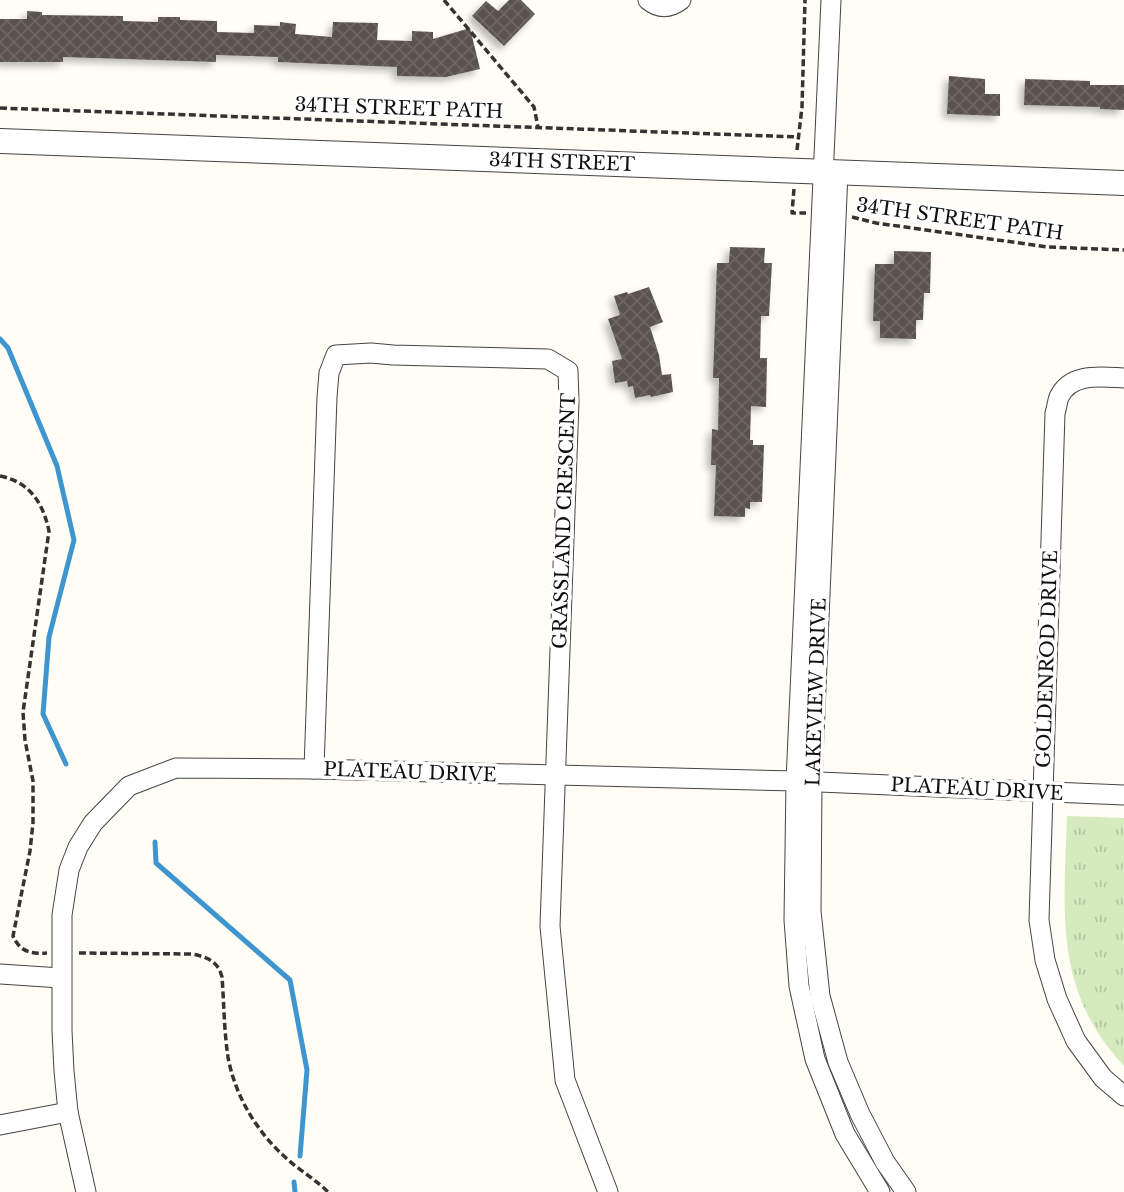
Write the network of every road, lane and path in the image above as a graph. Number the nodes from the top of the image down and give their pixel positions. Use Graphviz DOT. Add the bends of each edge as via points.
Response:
graph roads {
  1 [pos="444,0"];
  2 [pos="648,0"];
  3 [pos="681,0"];
  4 [pos="805,0"];
  5 [pos="831,0"];
  6 [pos="0,108"];
  7 [pos="538,127"];
  8 [pos="798,137"];
  9 [pos="0,141"];
  10 [pos="796,170"];
  11 [pos="830,172"];
  12 [pos="1124,183"];
  13 [pos="829,214"];
  14 [pos="1124,250"];
  15 [pos="1124,378"];
  16 [pos="0,476"];
  17 [pos="314,769"];
  18 [pos="555,776"];
  19 [pos="804,781"];
  20 [pos="1043,792"];
  21 [pos="1124,795"];
  22 [pos="61,953"];
  23 [pos="0,975"];
  24 [pos="61,978"];
  25 [pos="1124,1096"];
  26 [pos="68,1112"];
  27 [pos="0,1125"];
  28 [pos="86,1192"];
  29 [pos="328,1192"];
  30 [pos="608,1192"];
  31 [pos="880,1192"];
  32 [pos="906,1192"];
  1 -- 7 [label="path" via="534,107"];
  2 -- 3 [label="street" via="661,7"];
  4 -- 8 [label="path"];
  5 -- 11 [label="street, LAKEVIEW DRIVE"];
  6 -- 7 [label="path, 34TH STREET PATH"];
  7 -- 8 [label="path, 34TH STREET PATH"];
  8 -- 10 [label="path"];
  9 -- 10 [label="street, 34TH STREET"];
  10 -- 11 [label="street, 34TH STREET"];
  10 -- 13 [label="path, 34TH STREET PATH" via="792,213"];
  11 -- 12 [label="street, 34TH STREET"];
  11 -- 13 [label="street, LAKEVIEW DRIVE"];
  13 -- 14 [label="path, 34TH STREET PATH" via="1048,247"];
  13 -- 19 [label="street, LAKEVIEW DRIVE"];
  15 -- 20 [label="street, GOLDENROD DRIVE" via="1097,376 1067,385 1055,413"];
  16 -- 22 [label="path" via="33,494 49,531 23,712 33,781 33,823 13,936 32,954"];
  17 -- 18 [label="street, PLATEAU DRIVE"];
  17 -- 18 [label="street, GRASSLAND CRESCENT" via="329,373 336,355 371,353 548,359 568,371"];
  17 -- 22 [label="street, PLATEAU DRIVE" via="176,768 129,786 93,823 78,847 65,891"];
  18 -- 19 [label="street, PLATEAU DRIVE"];
  18 -- 30 [label="street" via="550,926 565,1080"];
  19 -- 20 [label="street, PLATEAU DRIVE"];
  19 -- 31 [label="street, LAKEVIEW DRIVE" via="794,920 799,986 815,1059 845,1134"];
  19 -- 32 [label="street, LAKEVIEW DRIVE" via="820,996 838,1062 860,1114"];
  20 -- 21 [label="street, PLATEAU DRIVE"];
  20 -- 25 [label="street, GOLDENROD DRIVE" via="1039,920 1045,960 1076,1041 1103,1078"];
  22 -- 24 [label="street, PLATEAU DRIVE"];
  22 -- 29 [label="path" via="192,954 215,962 222,977 228,1057 247,1111 266,1138"];
  23 -- 24 [label="street"];
  24 -- 26 [label="street, PLATEAU DRIVE"];
  26 -- 27 [label="street"];
  26 -- 28 [label="street, PLATEAU DRIVE"];
}
